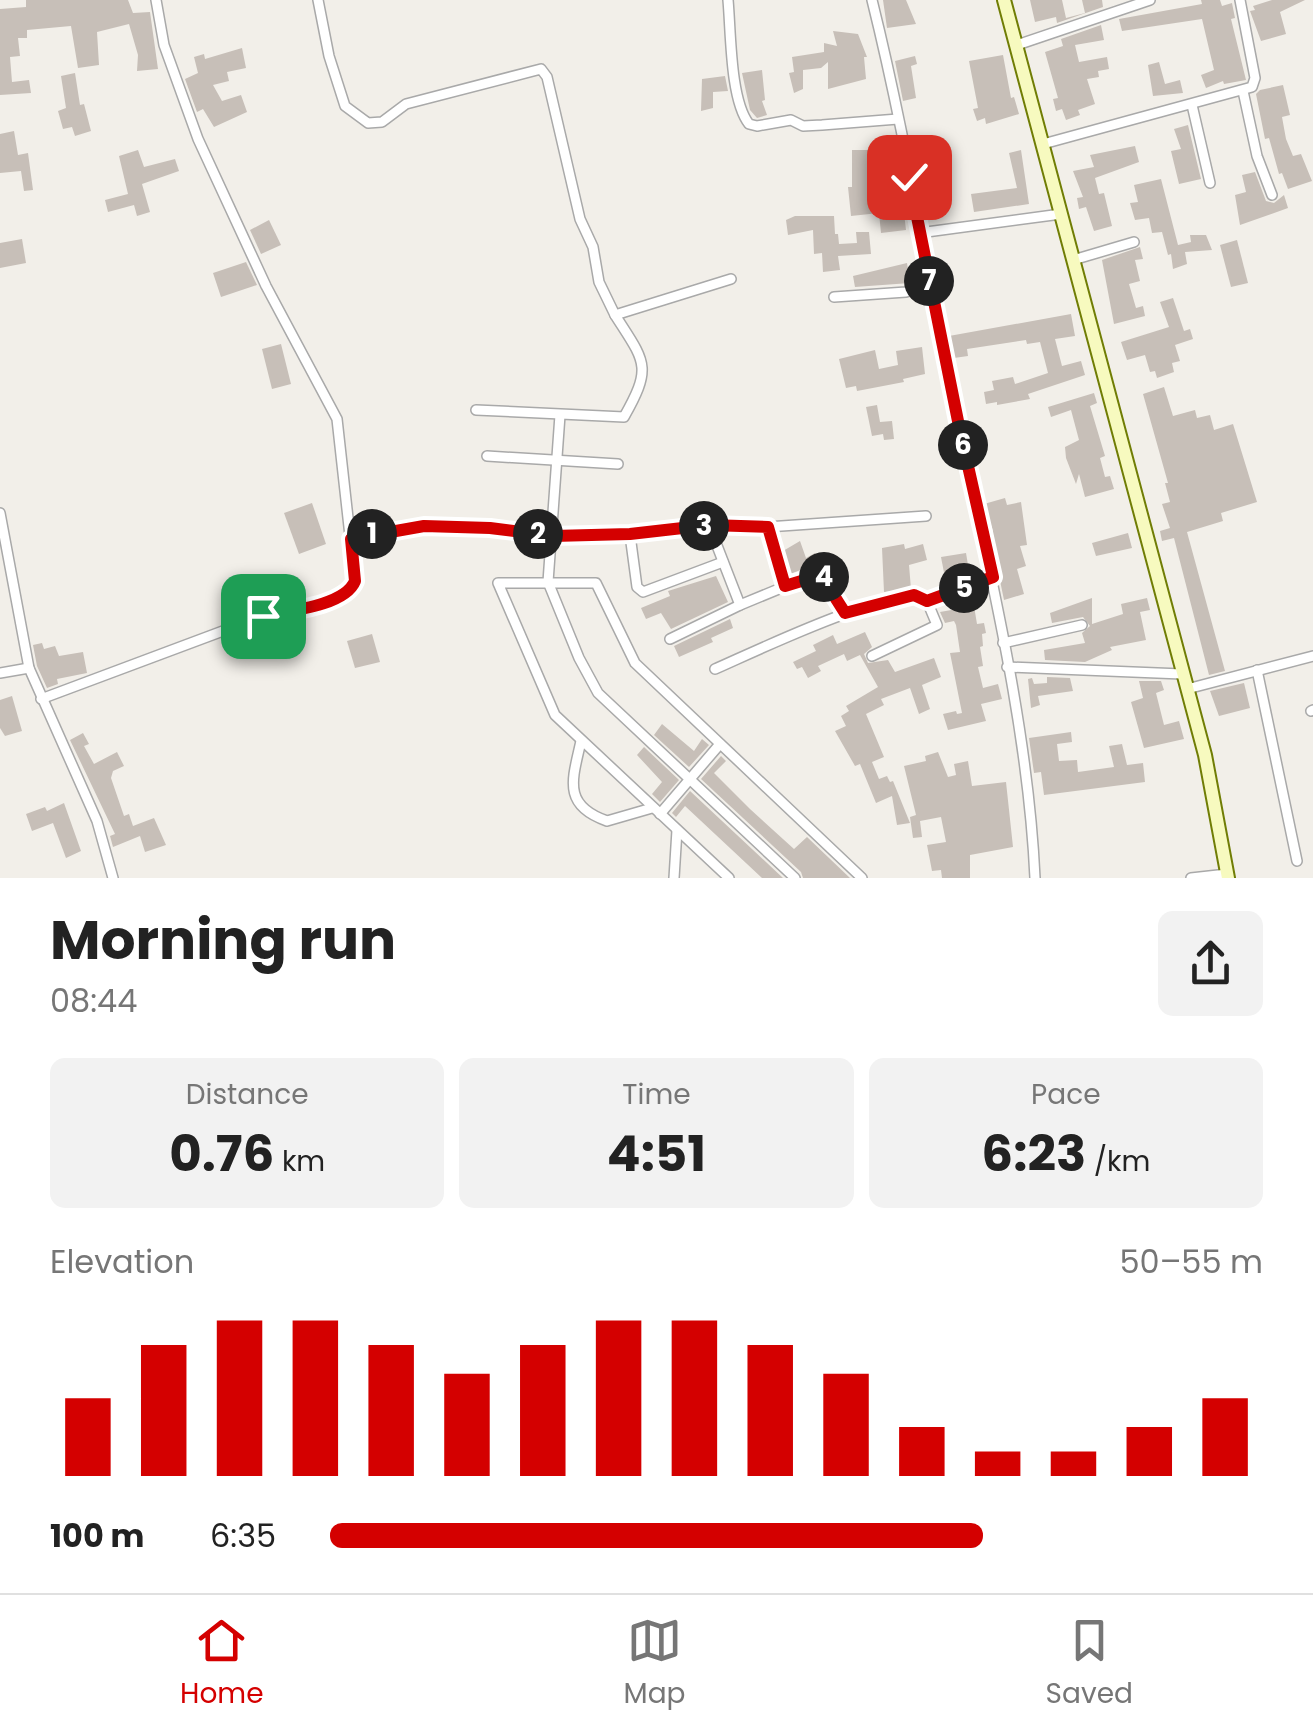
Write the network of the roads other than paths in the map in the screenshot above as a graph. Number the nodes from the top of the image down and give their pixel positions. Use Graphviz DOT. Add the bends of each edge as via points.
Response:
graph roads {
  1 [pos="156,0"];
  2 [pos="318,0"];
  3 [pos="728,0"];
  4 [pos="872,0"];
  5 [pos="1004,0"];
  6 [pos="1150,0"];
  7 [pos="1240,0"];
  8 [pos="1017,45"];
  9 [pos="1243,91"];
  10 [pos="1192,106"];
  11 [pos="898,119"];
  12 [pos="1043,144"];
  13 [pos="1210,183"];
  14 [pos="1272,196"];
  15 [pos="1061,214"];
  16 [pos="919,233"];
  17 [pos="1134,242"];
  18 [pos="1072,260"];
  19 [pos="731,279"];
  20 [pos="930,284"];
  21 [pos="834,297"];
  22 [pos="615,315"];
  23 [pos="476,410"];
  24 [pos="560,415"];
  25 [pos="487,456"];
  26 [pos="557,461"];
  27 [pos="618,464"];
  28 [pos="0,513"];
  29 [pos="926,516"];
  30 [pos="709,525"];
  31 [pos="768,527"];
  32 [pos="630,534"];
  33 [pos="553,536"];
  34 [pos="351,539"];
  35 [pos="723,562"];
  36 [pos="993,577"];
  37 [pos="548,582"];
  38 [pos="785,586"];
  39 [pos="927,601"];
  40 [pos="740,605"];
  41 [pos="845,613"];
  42 [pos="1082,625"];
  43 [pos="670,639"];
  44 [pos="1004,643"];
  45 [pos="872,656"];
  46 [pos="1313,656"];
  47 [pos="29,668"];
  48 [pos="1007,668"];
  49 [pos="715,669"];
  50 [pos="1257,670"];
  51 [pos="0,673"];
  52 [pos="1182,674"];
  53 [pos="1187,689"];
  54 [pos="42,699"];
  55 [pos="581,741"];
  56 [pos="720,744"];
  57 [pos="690,780"];
  58 [pos="656,811"];
  59 [pos="677,830"];
  60 [pos="1297,861"];
  61 [pos="1227,876"];
  62 [pos="113,878"];
  63 [pos="674,878"];
  64 [pos="729,878"];
  65 [pos="795,878"];
  66 [pos="862,878"];
  67 [pos="1035,878"];
  68 [pos="1191,878"];
  1 -- 34 [label="street" via="164,45 198,138 337,419"];
  2 -- 22 [label="street" via="345,106 368,123 382,122 406,104 541,68 599,282"];
  3 -- 11 [label="street" via="737,90 749,124"];
  4 -- 11 [label="street"];
  5 -- 8 [label="main road"];
  6 -- 8 [label="street"];
  7 -- 9 [label="street" via="1255,78"];
  8 -- 12 [label="main road"];
  9 -- 10 [label="street"];
  9 -- 14 [label="street"];
  10 -- 12 [label="street"];
  10 -- 13 [label="street"];
  11 -- 16 [label="street"];
  12 -- 15 [label="main road"];
  15 -- 16 [label="street"];
  15 -- 18 [label="main road"];
  16 -- 20 [label="street"];
  17 -- 18 [label="street"];
  18 -- 52 [label="main road"];
  19 -- 22 [label="street"];
  20 -- 21 [label="street"];
  20 -- 36 [label="street"];
  22 -- 24 [label="street" via="644,359 640,388 624,417"];
  23 -- 24 [label="street"];
  24 -- 26 [label="street"];
  25 -- 26 [label="street"];
  26 -- 27 [label="street"];
  26 -- 33 [label="street"];
  28 -- 47 [label="street"];
  29 -- 31 [label="street"];
  30 -- 31 [label="street"];
  30 -- 32 [label="street"];
  30 -- 35 [label="street"];
  31 -- 38 [label="street"];
  32 -- 33 [label="street"];
  32 -- 35 [label="street" via="643,592"];
  33 -- 34 [label="street" via="424,526"];
  33 -- 37 [label="street"];
  34 -- 54 [label="street" via="355,581 344,596 263,616"];
  35 -- 40 [label="street"];
  36 -- 39 [label="street"];
  36 -- 44 [label="street"];
  37 -- 55 [label="street" via="498,586 555,715"];
  37 -- 56 [label="street" via="596,584 632,659"];
  37 -- 57 [label="street" via="592,686"];
  38 -- 40 [label="street"];
  38 -- 41 [label="street" via="821,575"];
  39 -- 41 [label="street" via="914,595"];
  39 -- 45 [label="street" via="937,624"];
  40 -- 43 [label="street"];
  41 -- 49 [label="street"];
  42 -- 44 [label="street"];
  44 -- 48 [label="street"];
  46 -- 50 [label="street"];
  47 -- 51 [label="street"];
  47 -- 54 [label="street"];
  48 -- 52 [label="street"];
  48 -- 67 [label="street"];
  50 -- 53 [label="street"];
  50 -- 60 [label="street"];
  52 -- 53 [label="main road"];
  53 -- 61 [label="main road"];
  54 -- 62 [label="street" via="98,821"];
  55 -- 58 [label="street"];
  55 -- 58 [label="street" via="572,784 578,800 607,821"];
  56 -- 57 [label="street"];
  56 -- 66 [label="street"];
  57 -- 58 [label="street"];
  57 -- 65 [label="street"];
  58 -- 59 [label="street"];
  59 -- 63 [label="street"];
  59 -- 64 [label="street"];
  61 -- 68 [label="street"];
}
